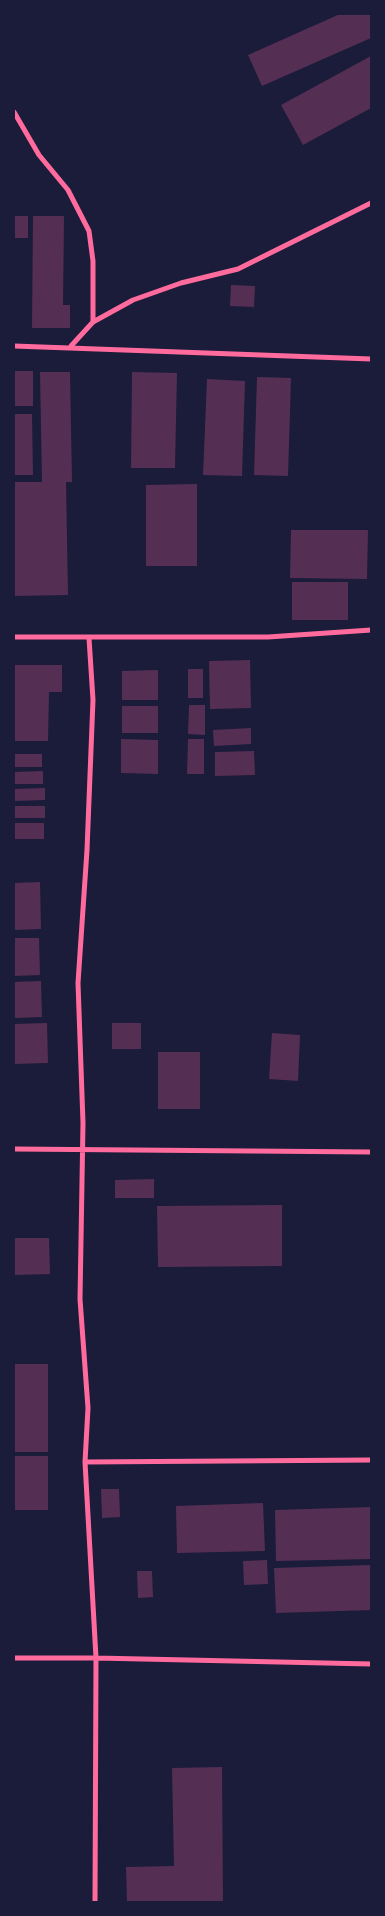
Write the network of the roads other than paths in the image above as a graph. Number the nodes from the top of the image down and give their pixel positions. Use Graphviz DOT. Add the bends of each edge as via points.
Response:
graph roads {
  1 [pos="14,112"];
  2 [pos="371,203"];
  3 [pos="93,322"];
  4 [pos="14,346"];
  5 [pos="71,346"];
  6 [pos="371,359"];
  7 [pos="371,630"];
  8 [pos="14,638"];
  9 [pos="89,638"];
  10 [pos="82,1148"];
  11 [pos="14,1149"];
  12 [pos="371,1152"];
  13 [pos="371,1460"];
  14 [pos="85,1462"];
  15 [pos="14,1658"];
  16 [pos="96,1658"];
  17 [pos="371,1664"];
  18 [pos="95,1902"];
  1 -- 3 [label="street" via="39,155 68,190 89,231 93,261"];
  2 -- 3 [label="street" via="238,269 181,283 133,300"];
  3 -- 5 [label="street"];
  4 -- 5 [label="street"];
  5 -- 6 [label="street"];
  7 -- 9 [label="street" via="268,637"];
  8 -- 9 [label="street"];
  9 -- 10 [label="street" via="93,700 78,984"];
  10 -- 11 [label="street"];
  10 -- 12 [label="street"];
  10 -- 14 [label="street" via="80,1299 88,1408"];
  13 -- 14 [label="street"];
  14 -- 16 [label="street"];
  15 -- 16 [label="street"];
  16 -- 17 [label="street"];
  16 -- 18 [label="street"];
}
